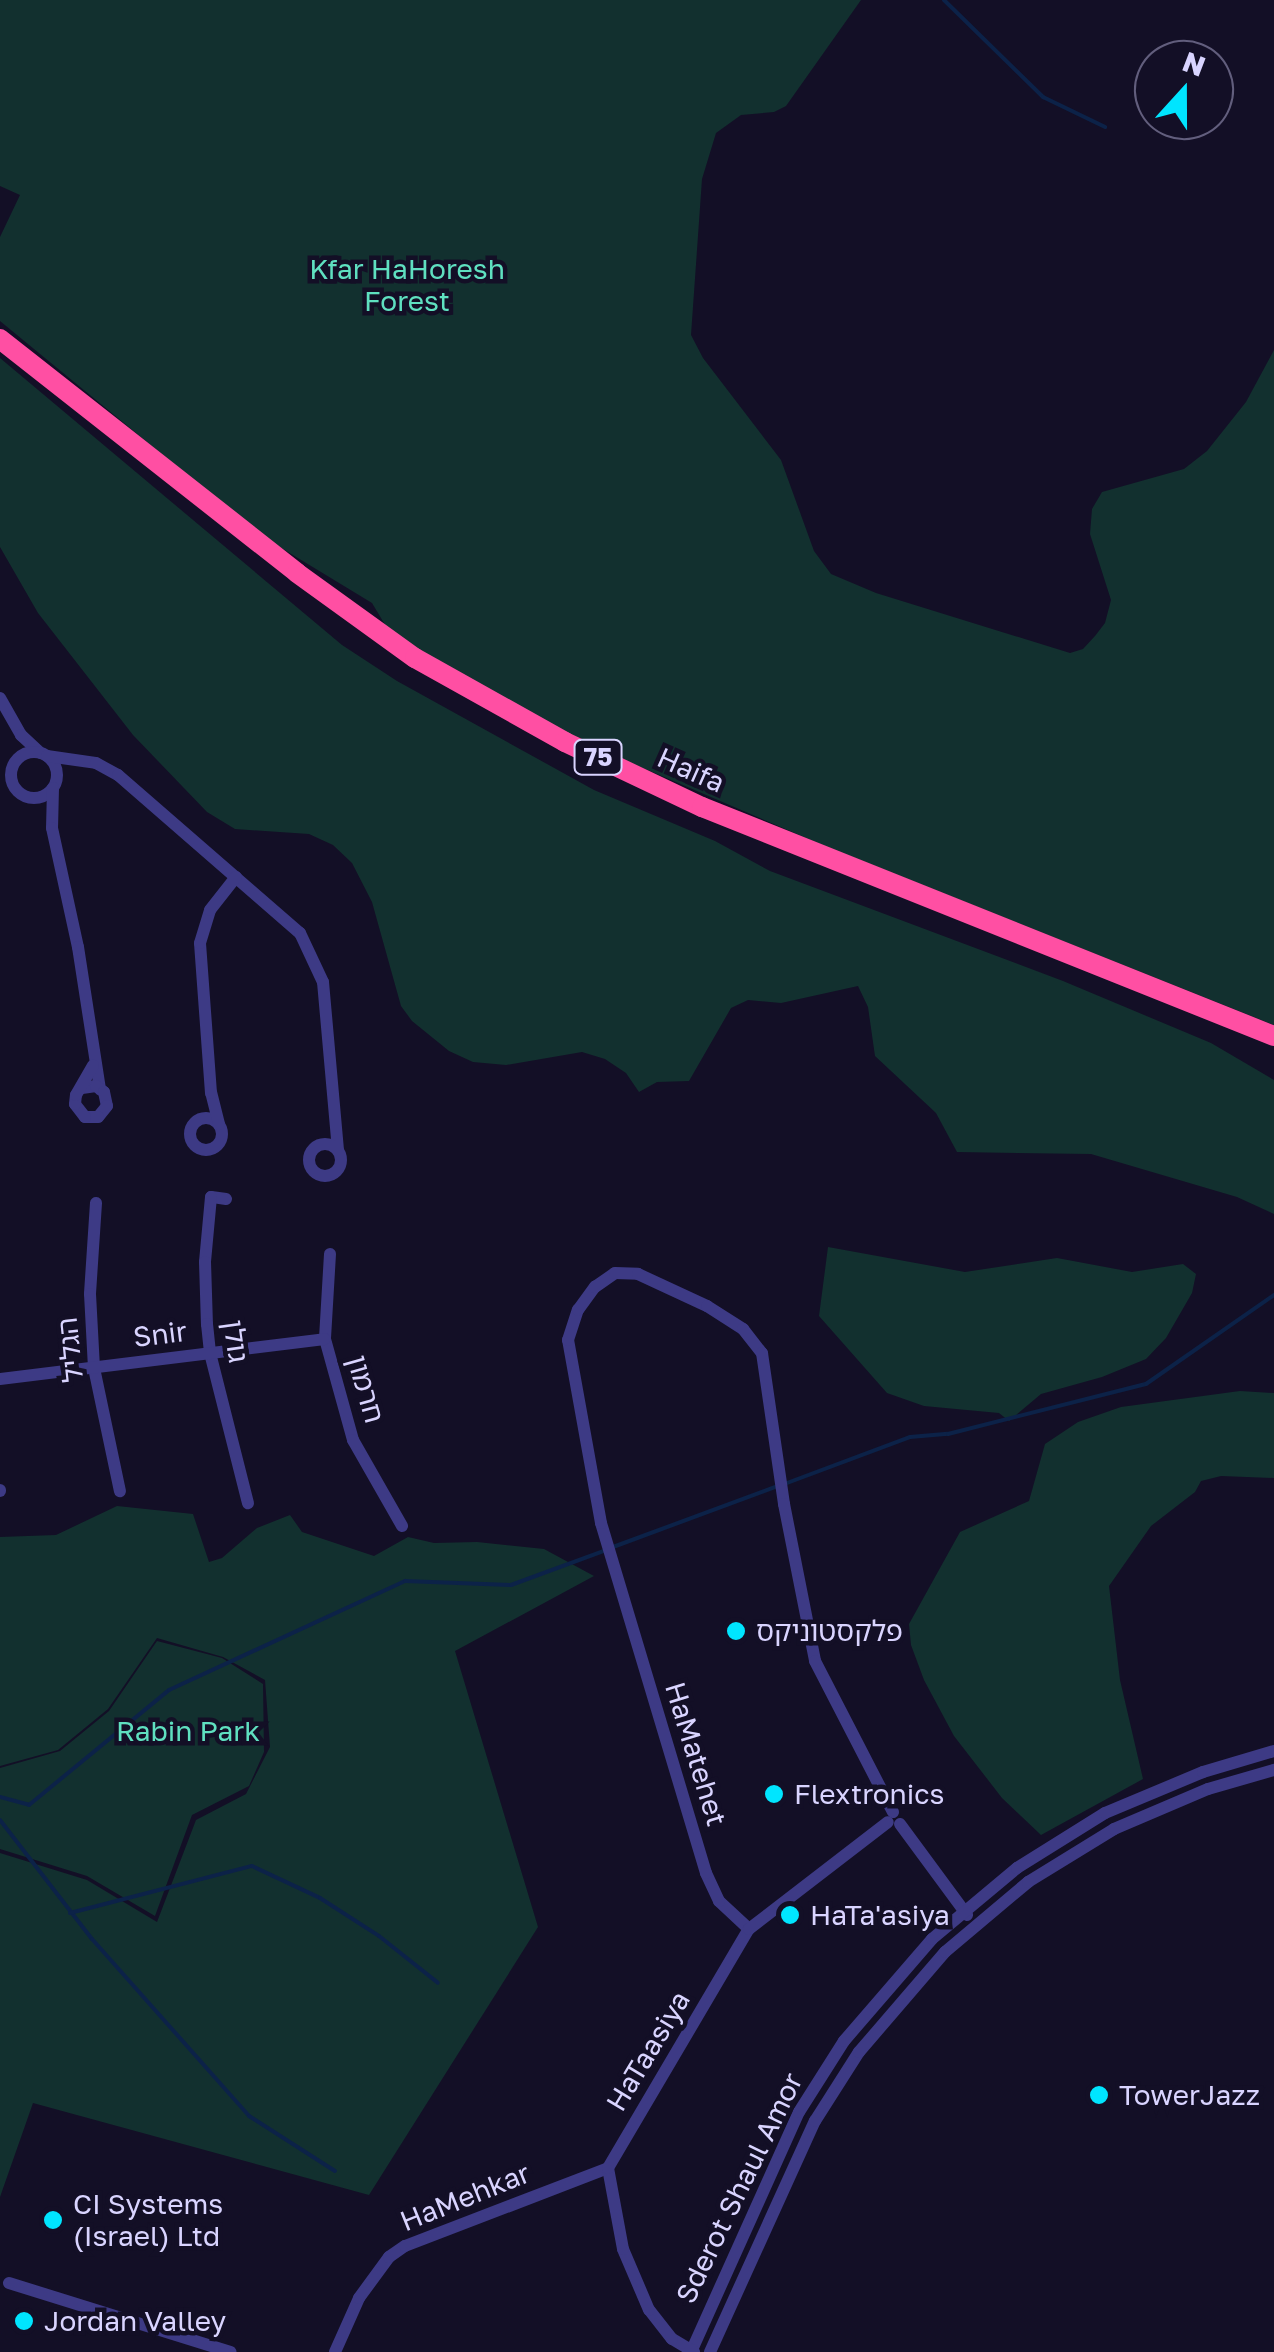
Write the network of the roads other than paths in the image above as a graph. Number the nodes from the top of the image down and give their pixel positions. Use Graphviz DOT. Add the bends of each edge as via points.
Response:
graph roads {
  1 [pos="0,339"];
  2 [pos="3,703"];
  3 [pos="43,754"];
  4 [pos="14,765"];
  5 [pos="101,765"];
  6 [pos="0,784"];
  7 [pos="55,785"];
  8 [pos="0,793"];
  9 [pos="25,795"];
  10 [pos="53,832"];
  11 [pos="236,876"];
  12 [pos="1274,1036"];
  13 [pos="94,1064"];
  14 [pos="82,1088"];
  15 [pos="100,1088"];
  16 [pos="211,1093"];
  17 [pos="333,1114"];
  18 [pos="199,1119"];
  19 [pos="219,1124"];
  20 [pos="320,1144"];
  21 [pos="338,1150"];
  22 [pos="226,1199"];
  23 [pos="96,1203"];
  24 [pos="330,1254"];
  25 [pos="326,1339"];
  26 [pos="210,1354"];
  27 [pos="94,1368"];
  28 [pos="0,1380"];
  29 [pos="120,1490"];
  30 [pos="248,1503"];
  31 [pos="402,1526"];
  32 [pos="1274,1751"];
  33 [pos="1274,1770"];
  34 [pos="894,1819"];
  35 [pos="963,1911"];
  36 [pos="976,1924"];
  37 [pos="749,1929"];
  38 [pos="608,2168"];
  39 [pos="9,2283"];
  40 [pos="230,2352"];
  41 [pos="335,2352"];
  42 [pos="692,2352"];
  43 [pos="710,2352"];
  1 -- 12 [label="highway, Haifa / 75" via="296,573 400,647 566,742 702,807"];
  2 -- 3 [label="street" via="21,735"];
  2 -- 4 [label="street" via="18,748"];
  3 -- 4 [label="street" via="29,753"];
  3 -- 5 [label="street"];
  3 -- 7 [label="street" via="55,764"];
  4 -- 6 [label="street"];
  4 -- 9 [label="street" via="13,784"];
  5 -- 7 [label="street" via="80,765"];
  5 -- 11 [label="street"];
  7 -- 9 [label="street" via="44,796"];
  7 -- 10 [label="street"];
  8 -- 9 [label="street"];
  9 -- 10 [label="street"];
  10 -- 13 [label="street"];
  11 -- 16 [label="street" via="210,910 200,943"];
  11 -- 17 [label="street" via="300,934 318,966"];
  13 -- 14 [label="street"];
  13 -- 15 [label="street"];
  14 -- 15 [label="street"];
  14 -- 15 [label="street" via="75,1104 90,1118 107,1106"];
  16 -- 18 [label="street"];
  16 -- 19 [label="street"];
  17 -- 20 [label="street"];
  17 -- 21 [label="street"];
  18 -- 19 [label="street"];
  18 -- 19 [label="street" via="190,1136 200,1149 217,1146"];
  20 -- 21 [label="street"];
  20 -- 21 [label="street" via="309,1157 320,1175 340,1168"];
  22 -- 26 [label="street, גולן" via="211,1198 205,1262"];
  23 -- 27 [label="street, הגליל"];
  24 -- 25 [label="street, חרמון"];
  25 -- 26 [label="street, Snir"];
  25 -- 31 [label="street, חרמון" via="353,1440"];
  26 -- 27 [label="street, Snir"];
  26 -- 30 [label="street, גולן"];
  27 -- 28 [label="street, Snir"];
  27 -- 29 [label="street, הגליל"];
  32 -- 35 [label="street, Sderot Shaul Amor" via="1202,1772 1105,1813"];
  33 -- 36 [label="street, Sderot Shaul Amor" via="1208,1789 1114,1829 1028,1882"];
  34 -- 35 [label="street, HaMatehet"];
  34 -- 37 [label="street, HaTaasiya"];
  34 -- 37 [label="street, HaMatehet" via="815,1662 762,1353 743,1328 638,1274 615,1273 578,1310 568,1340 601,1524 706,1873 719,1901"];
  35 -- 36 [label="street, HaMatehet"];
  35 -- 42 [label="street, Sderot Shaul Amor" via="875,2001 821,2075 776,2158"];
  36 -- 43 [label="street, Sderot Shaul Amor" via="890,2012 837,2085 792,2166"];
  37 -- 38 [label="street, HaTaasiya"];
  38 -- 41 [label="street, HaMehkar" via="405,2246 359,2298"];
  38 -- 42 [label="street" via="623,2249 650,2310"];
  39 -- 40 [label="street"];
}
